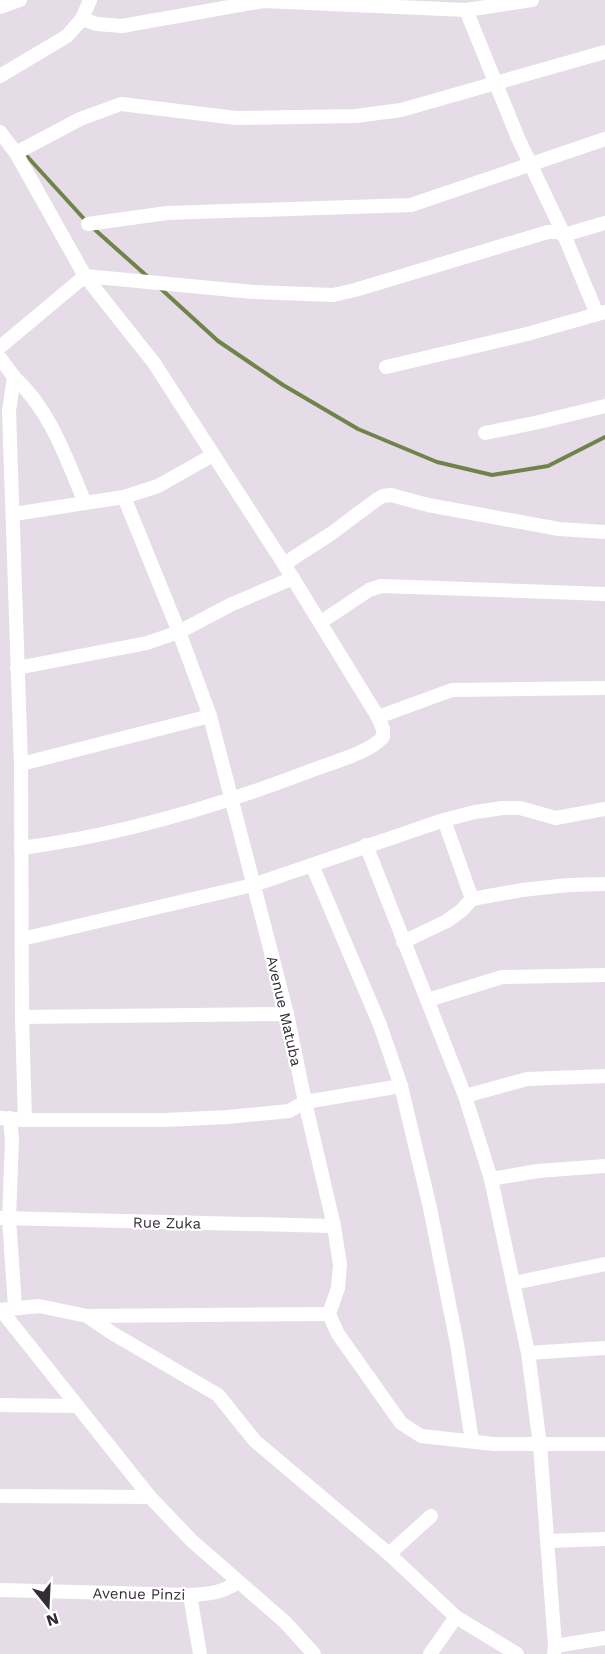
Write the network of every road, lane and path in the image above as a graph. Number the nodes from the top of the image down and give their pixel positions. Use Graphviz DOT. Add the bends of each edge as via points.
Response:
graph roads {
  1 [pos="20,0"];
  2 [pos="90,0"];
  3 [pos="532,0"];
  4 [pos="0,7"];
  5 [pos="466,10"];
  6 [pos="82,19"];
  7 [pos="605,52"];
  8 [pos="0,76"];
  9 [pos="496,82"];
  10 [pos="0,132"];
  11 [pos="605,139"];
  12 [pos="16,153"];
  13 [pos="530,164"];
  14 [pos="605,223"];
  15 [pos="88,224"];
  16 [pos="564,235"];
  17 [pos="85,276"];
  18 [pos="601,313"];
  19 [pos="0,347"];
  20 [pos="0,358"];
  21 [pos="386,367"];
  22 [pos="14,377"];
  23 [pos="605,406"];
  24 [pos="485,433"];
  25 [pos="213,455"];
  26 [pos="124,497"];
  27 [pos="85,503"];
  28 [pos="14,514"];
  29 [pos="605,532"];
  30 [pos="284,564"];
  31 [pos="293,578"];
  32 [pos="605,594"];
  33 [pos="321,622"];
  34 [pos="180,632"];
  35 [pos="17,668"];
  36 [pos="605,688"];
  37 [pos="210,716"];
  38 [pos="378,717"];
  39 [pos="21,764"];
  40 [pos="231,800"];
  41 [pos="605,809"];
  42 [pos="444,820"];
  43 [pos="366,845"];
  44 [pos="21,848"];
  45 [pos="312,865"];
  46 [pos="605,884"];
  47 [pos="253,885"];
  48 [pos="472,899"];
  49 [pos="22,939"];
  50 [pos="403,942"];
  51 [pos="605,975"];
  52 [pos="428,1000"];
  53 [pos="287,1014"];
  54 [pos="22,1017"];
  55 [pos="605,1076"];
  56 [pos="401,1086"];
  57 [pos="465,1096"];
  58 [pos="304,1102"];
  59 [pos="5,1118"];
  60 [pos="25,1120"];
  61 [pos="605,1166"];
  62 [pos="491,1179"];
  63 [pos="5,1218"];
  64 [pos="334,1226"];
  65 [pos="605,1264"];
  66 [pos="514,1283"];
  67 [pos="5,1309"];
  68 [pos="329,1314"];
  69 [pos="87,1316"];
  70 [pos="605,1348"];
  71 [pos="528,1353"];
  72 [pos="0,1405"];
  73 [pos="76,1406"];
  74 [pos="472,1441"];
  75 [pos="605,1444"];
  76 [pos="540,1445"];
  77 [pos="0,1496"];
  78 [pos="150,1497"];
  79 [pos="431,1516"];
  80 [pos="605,1539"];
  81 [pos="548,1541"];
  82 [pos="389,1554"];
  83 [pos="238,1582"];
  84 [pos="0,1590"];
  85 [pos="190,1595"];
  86 [pos="456,1617"];
  87 [pos="605,1638"];
  88 [pos="555,1650"];
  89 [pos="200,1654"];
  90 [pos="314,1654"];
  91 [pos="430,1654"];
  92 [pos="517,1654"];
  1 -- 4 [label="street"];
  2 -- 6 [label="street"];
  3 -- 5 [label="street"];
  5 -- 6 [label="street" via="262,1 122,26"];
  5 -- 9 [label="street"];
  6 -- 8 [label="street" via="67,36"];
  7 -- 9 [label="street"];
  9 -- 12 [label="street" via="402,110 356,116 236,118 121,104 80,119"];
  9 -- 13 [label="street"];
  10 -- 12 [label="street"];
  11 -- 13 [label="street"];
  12 -- 17 [label="street"];
  13 -- 15 [label="street" via="411,205 167,213"];
  13 -- 16 [label="street"];
  14 -- 16 [label="street"];
  16 -- 17 [label="street" via="548,232 333,296"];
  16 -- 18 [label="street"];
  17 -- 19 [label="street"];
  17 -- 25 [label="street" via="154,363"];
  18 -- 21 [label="street"];
  20 -- 22 [label="street"];
  22 -- 27 [label="street" via="33,396 52,425"];
  22 -- 28 [label="street" via="9,411"];
  23 -- 24 [label="street"];
  25 -- 26 [label="street" via="158,486"];
  25 -- 30 [label="street"];
  26 -- 27 [label="street"];
  26 -- 34 [label="street, Avenue Matuba"];
  27 -- 28 [label="street"];
  28 -- 35 [label="street"];
  29 -- 30 [label="street" via="559,529 428,506 391,495 376,500"];
  30 -- 31 [label="street"];
  31 -- 33 [label="street"];
  31 -- 34 [label="street"];
  32 -- 33 [label="street" via="381,586"];
  33 -- 38 [label="street"];
  34 -- 35 [label="street" via="147,643"];
  34 -- 37 [label="street, Avenue Matuba"];
  35 -- 39 [label="street"];
  36 -- 38 [label="street" via="452,690"];
  37 -- 39 [label="street"];
  37 -- 40 [label="street, Avenue Matuba"];
  38 -- 40 [label="street" via="383,737 377,744"];
  39 -- 44 [label="street"];
  40 -- 44 [label="street" via="127,829"];
  40 -- 47 [label="street, Avenue Matuba"];
  41 -- 42 [label="street" via="556,818 520,808 503,808"];
  42 -- 43 [label="street"];
  42 -- 48 [label="street"];
  43 -- 45 [label="street"];
  43 -- 50 [label="street"];
  44 -- 49 [label="street"];
  45 -- 47 [label="street"];
  45 -- 56 [label="street"];
  46 -- 48 [label="street" via="522,890"];
  47 -- 49 [label="street"];
  47 -- 53 [label="street, Avenue Matuba"];
  48 -- 50 [label="street" via="447,921"];
  49 -- 54 [label="street"];
  50 -- 52 [label="street"];
  51 -- 52 [label="street" via="502,976"];
  52 -- 57 [label="street"];
  53 -- 54 [label="street"];
  53 -- 58 [label="street, Avenue Matuba"];
  54 -- 60 [label="street"];
  55 -- 57 [label="street" via="527,1079"];
  56 -- 58 [label="street"];
  56 -- 74 [label="street" via="457,1344"];
  57 -- 62 [label="street"];
  58 -- 60 [label="street" via="289,1111 228,1117"];
  58 -- 64 [label="street, Avenue Matuba"];
  59 -- 60 [label="street"];
  59 -- 63 [label="street" via="12,1140"];
  61 -- 62 [label="street"];
  62 -- 66 [label="street"];
  63 -- 64 [label="street, Rue Zuka"];
  63 -- 67 [label="street"];
  64 -- 68 [label="street, Avenue Matuba" via="340,1265 338,1288"];
  65 -- 66 [label="street"];
  66 -- 71 [label="street"];
  67 -- 69 [label="street" via="39,1306"];
  67 -- 73 [label="street"];
  68 -- 69 [label="street"];
  68 -- 74 [label="street" via="338,1334 401,1423 421,1436"];
  69 -- 82 [label="street" via="218,1395 255,1441"];
  70 -- 71 [label="street"];
  71 -- 76 [label="street"];
  72 -- 73 [label="street"];
  73 -- 78 [label="street"];
  74 -- 76 [label="street"];
  75 -- 76 [label="street"];
  76 -- 81 [label="street"];
  77 -- 78 [label="street"];
  78 -- 83 [label="street"];
  79 -- 82 [label="street"];
  80 -- 81 [label="street"];
  81 -- 88 [label="street"];
  82 -- 86 [label="street"];
  83 -- 85 [label="street, Avenue Pinzi" via="226,1591"];
  83 -- 90 [label="street" via="285,1622"];
  84 -- 85 [label="street, Avenue Pinzi"];
  85 -- 89 [label="street"];
  86 -- 91 [label="street"];
  86 -- 92 [label="street"];
  87 -- 88 [label="street"];
}
